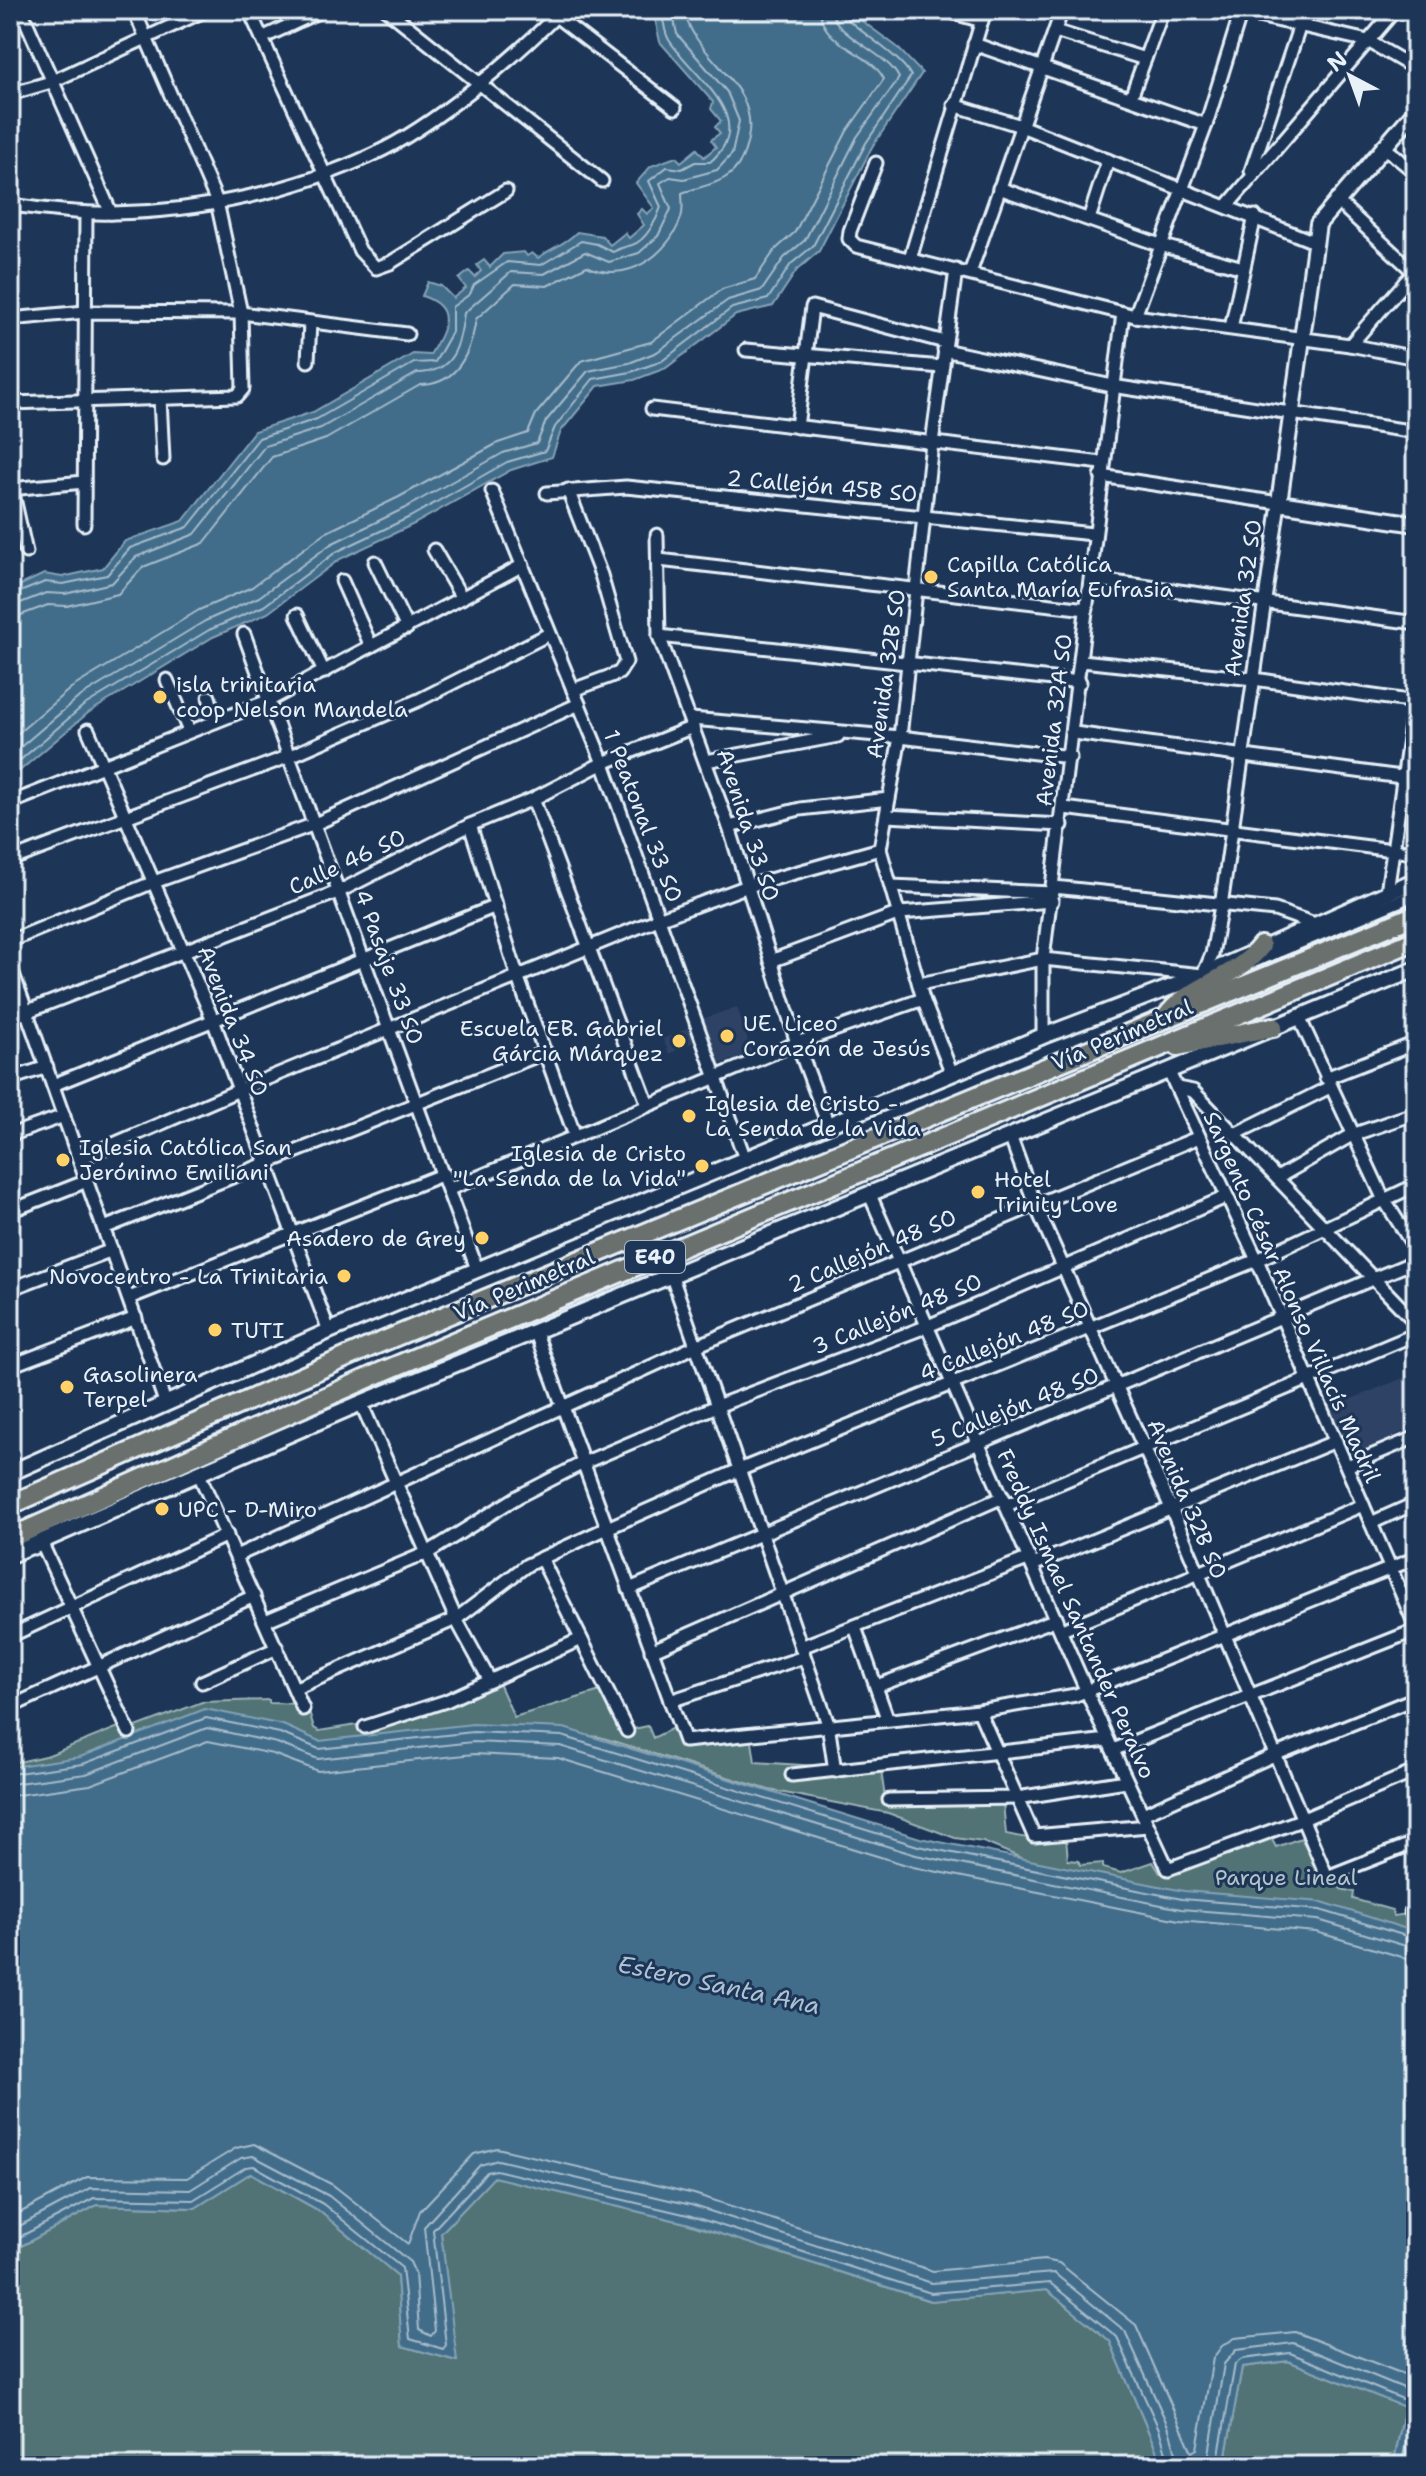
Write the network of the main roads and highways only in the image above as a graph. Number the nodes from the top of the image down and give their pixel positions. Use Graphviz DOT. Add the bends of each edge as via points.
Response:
graph roads {
  1 [pos="1416,915"];
  2 [pos="1416,940"];
  3 [pos="1261,946"];
  4 [pos="1162,1023"];
  5 [pos="1273,1027"];
  6 [pos="1125,1059"];
  7 [pos="372,1346"];
  8 [pos="384,1371"];
  9 [pos="10,1505"];
  10 [pos="10,1538"];
  1 -- 4 [label="highway, Vía Perimetral / E40"];
  2 -- 6 [label="highway, Vía Perimetral / E40"];
  3 -- 4 [label="highway" via="1247,964 1184,999"];
  4 -- 7 [label="highway, Vía Perimetral / E40"];
  5 -- 6 [label="highway"];
  6 -- 8 [label="highway, Vía Perimetral / E40"];
  7 -- 8 [label="highway"];
  7 -- 9 [label="highway, Vía Perimetral / E40"];
  8 -- 10 [label="highway, Vía Perimetral / E40"];
}
